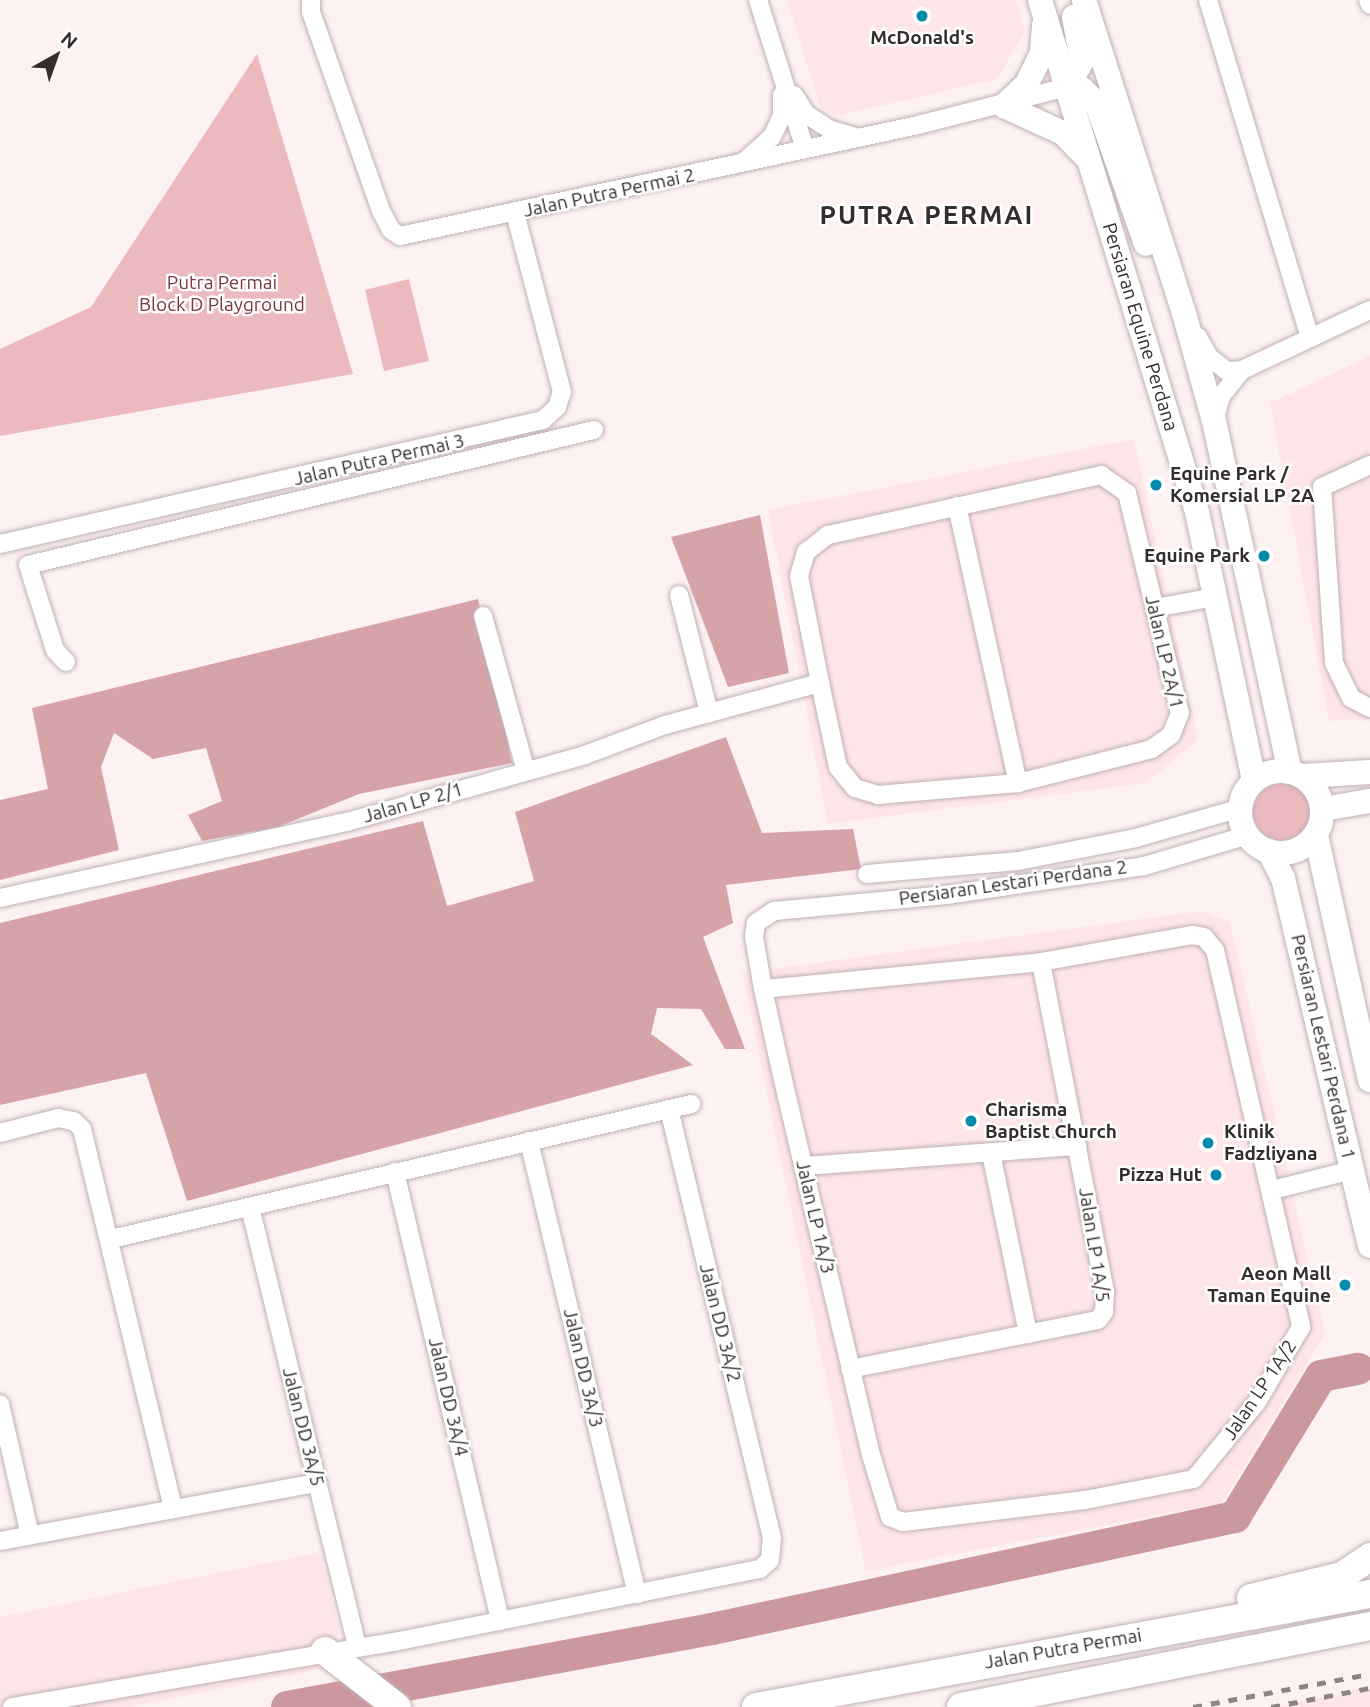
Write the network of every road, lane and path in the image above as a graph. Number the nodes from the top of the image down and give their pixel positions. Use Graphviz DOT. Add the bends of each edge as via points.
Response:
graph roads {
  1 [pos="311,0"];
  2 [pos="758,0"];
  3 [pos="1069,0"];
  4 [pos="1084,0"];
  5 [pos="1208,0"];
  6 [pos="1042,6"];
  7 [pos="782,78"];
  8 [pos="1067,88"];
  9 [pos="1004,106"];
  10 [pos="858,138"];
  11 [pos="805,149"];
  12 [pos="1091,162"];
  13 [pos="742,163"];
  14 [pos="515,213"];
  15 [pos="1180,302"];
  16 [pos="1370,310"];
  17 [pos="1310,338"];
  18 [pos="1242,370"];
  19 [pos="1214,421"];
  20 [pos="594,430"];
  21 [pos="1370,465"];
  22 [pos="957,506"];
  23 [pos="0,544"];
  24 [pos="679,595"];
  25 [pos="1215,597"];
  26 [pos="1155,608"];
  27 [pos="484,615"];
  28 [pos="65,662"];
  29 [pos="820,683"];
  30 [pos="1370,708"];
  31 [pos="709,713"];
  32 [pos="526,771"];
  33 [pos="1370,772"];
  34 [pos="1296,774"];
  35 [pos="1254,780"];
  36 [pos="1018,783"];
  37 [pos="1370,801"];
  38 [pos="1241,808"];
  39 [pos="1322,809"];
  40 [pos="1248,835"];
  41 [pos="1316,835"];
  42 [pos="1269,851"];
  43 [pos="867,874"];
  44 [pos="0,898"];
  45 [pos="774,911"];
  46 [pos="1041,962"];
  47 [pos="763,989"];
  48 [pos="1370,1080"];
  49 [pos="691,1104"];
  50 [pos="669,1109"];
  51 [pos="0,1133"];
  52 [pos="529,1141"];
  53 [pos="1077,1146"];
  54 [pos="991,1153"];
  55 [pos="803,1166"];
  56 [pos="1352,1170"];
  57 [pos="396,1172"];
  58 [pos="1272,1190"];
  59 [pos="250,1207"];
  60 [pos="111,1239"];
  61 [pos="1370,1246"];
  62 [pos="1028,1334"];
  63 [pos="850,1369"];
  64 [pos="0,1404"];
  65 [pos="317,1483"];
  66 [pos="173,1509"];
  67 [pos="903,1522"];
  68 [pos="30,1535"];
  69 [pos="0,1541"];
  70 [pos="1370,1557"];
  71 [pos="636,1594"];
  72 [pos="1370,1594"];
  73 [pos="500,1621"];
  74 [pos="1370,1626"];
  75 [pos="1132,1636"];
  76 [pos="1283,1645"];
  77 [pos="1370,1650"];
  78 [pos="325,1651"];
  79 [pos="355,1657"];
  80 [pos="12,1707"];
  81 [pos="397,1707"];
  82 [pos="756,1707"];
  83 [pos="961,1707"];
  1 -- 14 [label="street, Jalan Putra Permai 2" via="320,37 391,230 411,236"];
  2 -- 7 [label="street"];
  3 -- 8 [label="street" via="1082,61"];
  4 -- 15 [label="street"];
  5 -- 17 [label="street"];
  6 -- 8 [label="street, Persiaran Equine Perdana"];
  6 -- 9 [label="street" via="1042,53 1027,84"];
  7 -- 10 [label="street" via="806,114 831,131"];
  7 -- 11 [label="street"];
  7 -- 13 [label="street" via="782,116 772,137"];
  8 -- 9 [label="street, Jalan Putra Permai 2"];
  8 -- 12 [label="street, Persiaran Equine Perdana"];
  8 -- 15 [label="street" via="1082,89 1097,104 1142,236"];
  9 -- 10 [label="street, Jalan Putra Permai 2"];
  9 -- 12 [label="street" via="1063,133"];
  10 -- 11 [label="street, Jalan Putra Permai 2"];
  11 -- 13 [label="street, Jalan Putra Permai 2"];
  12 -- 25 [label="street, Persiaran Equine Perdana" via="1197,512"];
  13 -- 14 [label="street, Jalan Putra Permai 2"];
  14 -- 23 [label="street, Jalan Putra Permai 3" via="562,392 557,407 543,420"];
  15 -- 18 [label="street" via="1209,358 1227,371"];
  15 -- 19 [label="street"];
  16 -- 17 [label="street"];
  17 -- 18 [label="street"];
  18 -- 19 [label="street" via="1221,396"];
  19 -- 34 [label="street"];
  20 -- 28 [label="street" via="28,565 55,650"];
  21 -- 30 [label="street" via="1322,487 1334,663 1351,698"];
  22 -- 26 [label="street, Jalan LP 2A/1" via="1090,476 1112,479 1127,493"];
  22 -- 29 [label="street" via="828,535 806,552 799,576"];
  22 -- 36 [label="street"];
  24 -- 31 [label="street"];
  25 -- 26 [label="street"];
  25 -- 35 [label="street, Persiaran Equine Perdana"];
  26 -- 36 [label="street, Jalan LP 2A/1" via="1180,713 1171,735 1153,749"];
  27 -- 32 [label="street"];
  29 -- 31 [label="street, Jalan LP 2/1"];
  29 -- 36 [label="street, Jalan LP 2A/1" via="838,767 855,788 878,795"];
  31 -- 32 [label="street, Jalan LP 2/1"];
  32 -- 44 [label="street, Jalan LP 2/1" via="347,821"];
  33 -- 34 [label="street"];
  34 -- 35 [label="street" via="1270,771"];
  34 -- 39 [label="street" via="1320,796"];
  35 -- 38 [label="street"];
  37 -- 39 [label="street"];
  38 -- 40 [label="street"];
  38 -- 43 [label="street, Persiaran Lestari Perdana 2" via="1136,838 1018,861"];
  39 -- 41 [label="street"];
  40 -- 42 [label="street"];
  40 -- 45 [label="street, Persiaran Lestari Perdana 2" via="1144,866 946,895"];
  41 -- 42 [label="street" via="1296,851"];
  41 -- 48 [label="street, Persiaran Lestari Perdana 1"];
  42 -- 56 [label="street, Persiaran Lestari Perdana 1" via="1283,878"];
  45 -- 47 [label="street, Jalan LP 1A/3" via="756,923 754,937"];
  46 -- 47 [label="street"];
  46 -- 53 [label="street, Jalan LP 1A/5"];
  46 -- 58 [label="street, Jalan LP 1A/2" via="1192,935 1204,937 1215,950"];
  47 -- 55 [label="street, Jalan LP 1A/3"];
  49 -- 50 [label="street"];
  50 -- 52 [label="street"];
  50 -- 71 [label="street, Jalan DD 3A/2" via="772,1538 770,1560 760,1569"];
  51 -- 60 [label="street" via="58,1118 74,1121 82,1129"];
  52 -- 57 [label="street"];
  52 -- 71 [label="street, Jalan DD 3A/3"];
  53 -- 54 [label="street"];
  53 -- 62 [label="street, Jalan LP 1A/5" via="1105,1292 1104,1312 1098,1320"];
  54 -- 55 [label="street"];
  54 -- 62 [label="street"];
  55 -- 63 [label="street, Jalan LP 1A/3"];
  56 -- 58 [label="street"];
  56 -- 61 [label="street, Persiaran Lestari Perdana 1"];
  57 -- 59 [label="street"];
  57 -- 73 [label="street, Jalan DD 3A/4"];
  58 -- 67 [label="street, Jalan LP 1A/2" via="1301,1327 1257,1402 1201,1475 1085,1500"];
  59 -- 60 [label="street"];
  59 -- 65 [label="street, Jalan DD 3A/5"];
  60 -- 66 [label="street"];
  62 -- 63 [label="street, Jalan LP 1A/5"];
  63 -- 67 [label="street, Jalan LP 1A/3" via="883,1501 890,1517"];
  64 -- 68 [label="street"];
  65 -- 66 [label="street"];
  65 -- 79 [label="street, Jalan DD 3A/5"];
  66 -- 68 [label="street"];
  68 -- 69 [label="street"];
  70 -- 75 [label="main road" via="1342,1576 1226,1604"];
  71 -- 73 [label="street"];
  72 -- 75 [label="main road, Jalan Putra Permai"];
  73 -- 79 [label="street" via="394,1642"];
  74 -- 76 [label="main road, Jalan Putra Permai"];
  75 -- 82 [label="main road, Jalan Putra Permai"];
  76 -- 77 [label="main road"];
  76 -- 83 [label="main road, Jalan Putra Permai"];
  78 -- 79 [label="main road"];
  78 -- 80 [label="street"];
  79 -- 81 [label="main road"];
}
